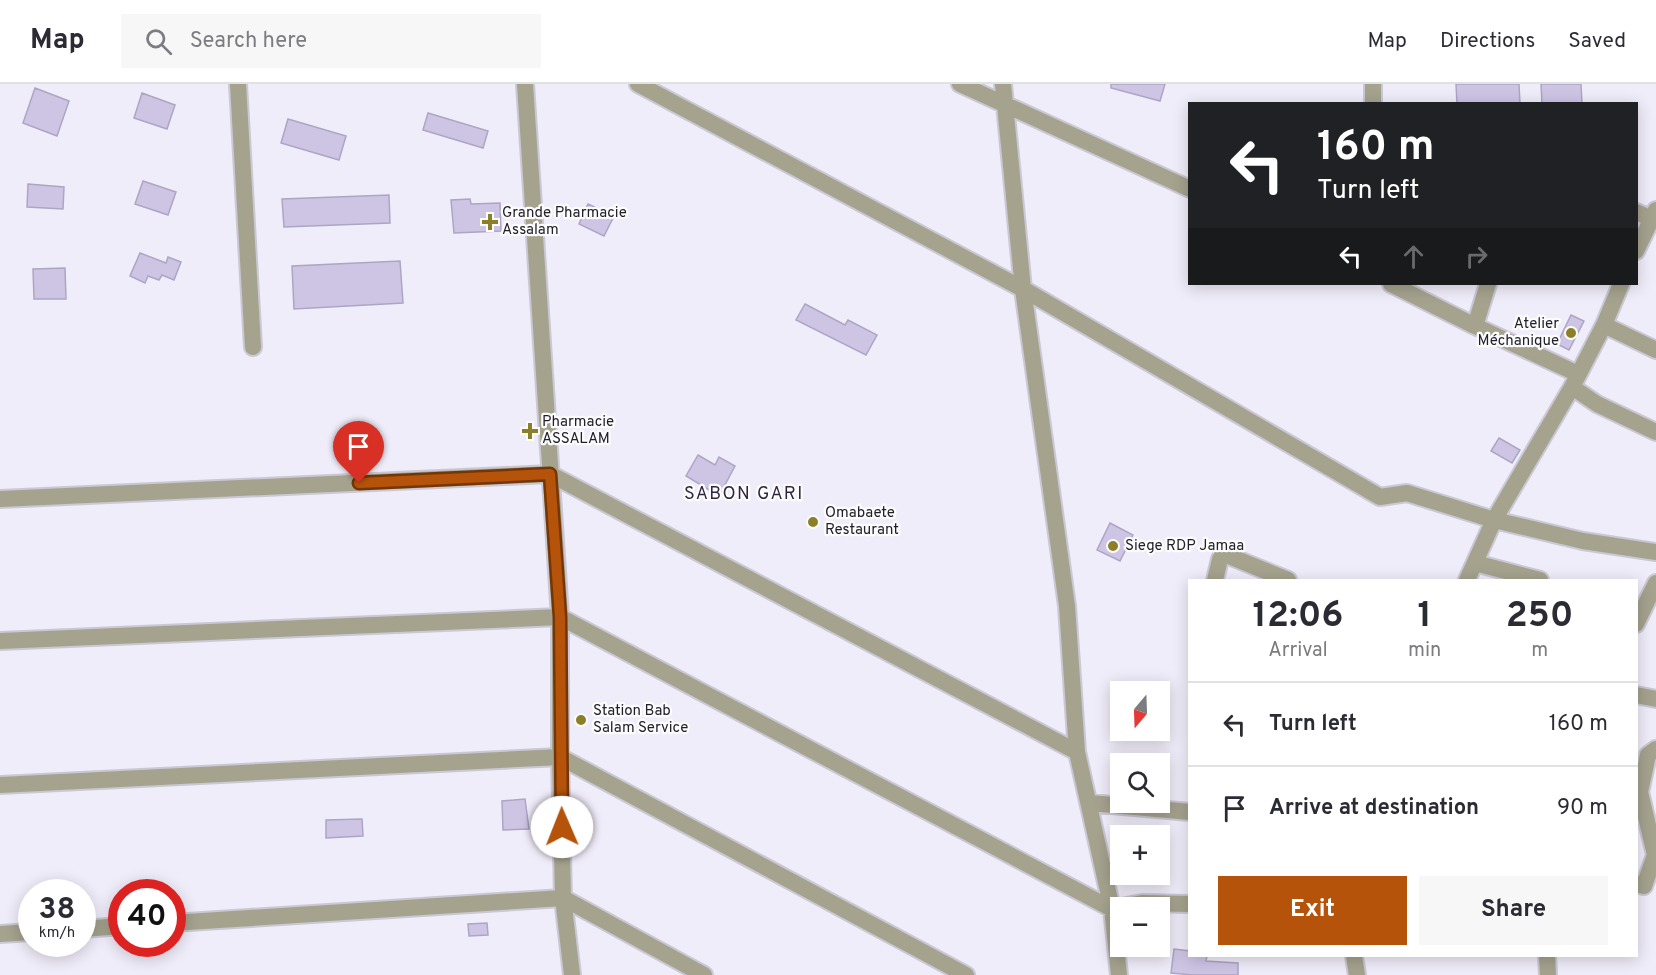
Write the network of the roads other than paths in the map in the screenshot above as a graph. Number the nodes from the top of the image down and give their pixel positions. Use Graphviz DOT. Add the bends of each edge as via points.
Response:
graph roads {
  1 [pos="238,84"];
  2 [pos="525,84"];
  3 [pos="638,84"];
  4 [pos="960,84"];
  5 [pos="1003,84"];
  6 [pos="1373,84"];
  7 [pos="1003,102"];
  8 [pos="1373,102"];
  9 [pos="1188,188"];
  10 [pos="1648,214"];
  11 [pos="1638,245"];
  12 [pos="1393,285"];
  13 [pos="1488,285"];
  14 [pos="1619,285"];
  15 [pos="1023,289"];
  16 [pos="1604,325"];
  17 [pos="1475,326"];
  18 [pos="253,347"];
  19 [pos="1656,350"];
  20 [pos="1575,381"];
  21 [pos="1656,432"];
  22 [pos="550,474"];
  23 [pos="0,499"];
  24 [pos="1494,520"];
  25 [pos="1656,552"];
  26 [pos="1476,563"];
  27 [pos="1215,579"];
  28 [pos="1286,579"];
  29 [pos="1468,579"];
  30 [pos="1536,579"];
  31 [pos="1656,583"];
  32 [pos="1643,615"];
  33 [pos="560,617"];
  34 [pos="0,641"];
  35 [pos="1638,695"];
  36 [pos="1656,699"];
  37 [pos="1656,749"];
  38 [pos="1077,752"];
  39 [pos="560,757"];
  40 [pos="1640,776"];
  41 [pos="0,785"];
  42 [pos="1090,803"];
  43 [pos="1188,812"];
  44 [pos="1648,844"];
  45 [pos="1638,884"];
  46 [pos="563,898"];
  47 [pos="1110,899"];
  48 [pos="1170,904"];
  49 [pos="1188,904"];
  50 [pos="1110,908"];
  51 [pos="186,922"];
  52 [pos="18,933"];
  53 [pos="0,934"];
  54 [pos="1117,957"];
  55 [pos="1354,957"];
  56 [pos="1547,957"];
  57 [pos="572,975"];
  58 [pos="704,975"];
  59 [pos="966,975"];
  60 [pos="1119,975"];
  61 [pos="1357,975"];
  62 [pos="1548,975"];
  1 -- 18 [label="street"];
  2 -- 22 [label="street"];
  3 -- 15 [label="street"];
  4 -- 7 [label="street"];
  5 -- 7 [label="street"];
  6 -- 8 [label="street"];
  7 -- 9 [label="street"];
  7 -- 15 [label="street"];
  10 -- 11 [label="street"];
  12 -- 17 [label="street"];
  13 -- 17 [label="street"];
  14 -- 16 [label="street"];
  15 -- 24 [label="street" via="1380,496 1407,493"];
  15 -- 38 [label="street" via="1067,606"];
  16 -- 19 [label="street"];
  16 -- 20 [label="street"];
  17 -- 20 [label="street"];
  20 -- 21 [label="street" via="1597,404"];
  20 -- 24 [label="street"];
  22 -- 23 [label="street"];
  22 -- 33 [label="street"];
  22 -- 38 [label="street"];
  24 -- 25 [label="street" via="1582,541"];
  24 -- 26 [label="street"];
  26 -- 29 [label="street"];
  26 -- 30 [label="street"];
  27 -- 28 [label="street" via="1223,556"];
  31 -- 32 [label="street"];
  33 -- 34 [label="street"];
  33 -- 39 [label="street"];
  33 -- 50 [label="street"];
  35 -- 36 [label="street"];
  37 -- 40 [label="street" via="1648,755"];
  38 -- 42 [label="street"];
  39 -- 41 [label="street"];
  39 -- 46 [label="street"];
  39 -- 59 [label="street"];
  40 -- 44 [label="street"];
  42 -- 43 [label="street"];
  42 -- 47 [label="street"];
  44 -- 45 [label="street" via="1655,855 1644,886"];
  46 -- 51 [label="street"];
  46 -- 57 [label="street"];
  46 -- 58 [label="street"];
  48 -- 49 [label="street"];
  52 -- 53 [label="street"];
  54 -- 60 [label="street"];
  55 -- 61 [label="street"];
  56 -- 62 [label="street"];
}
